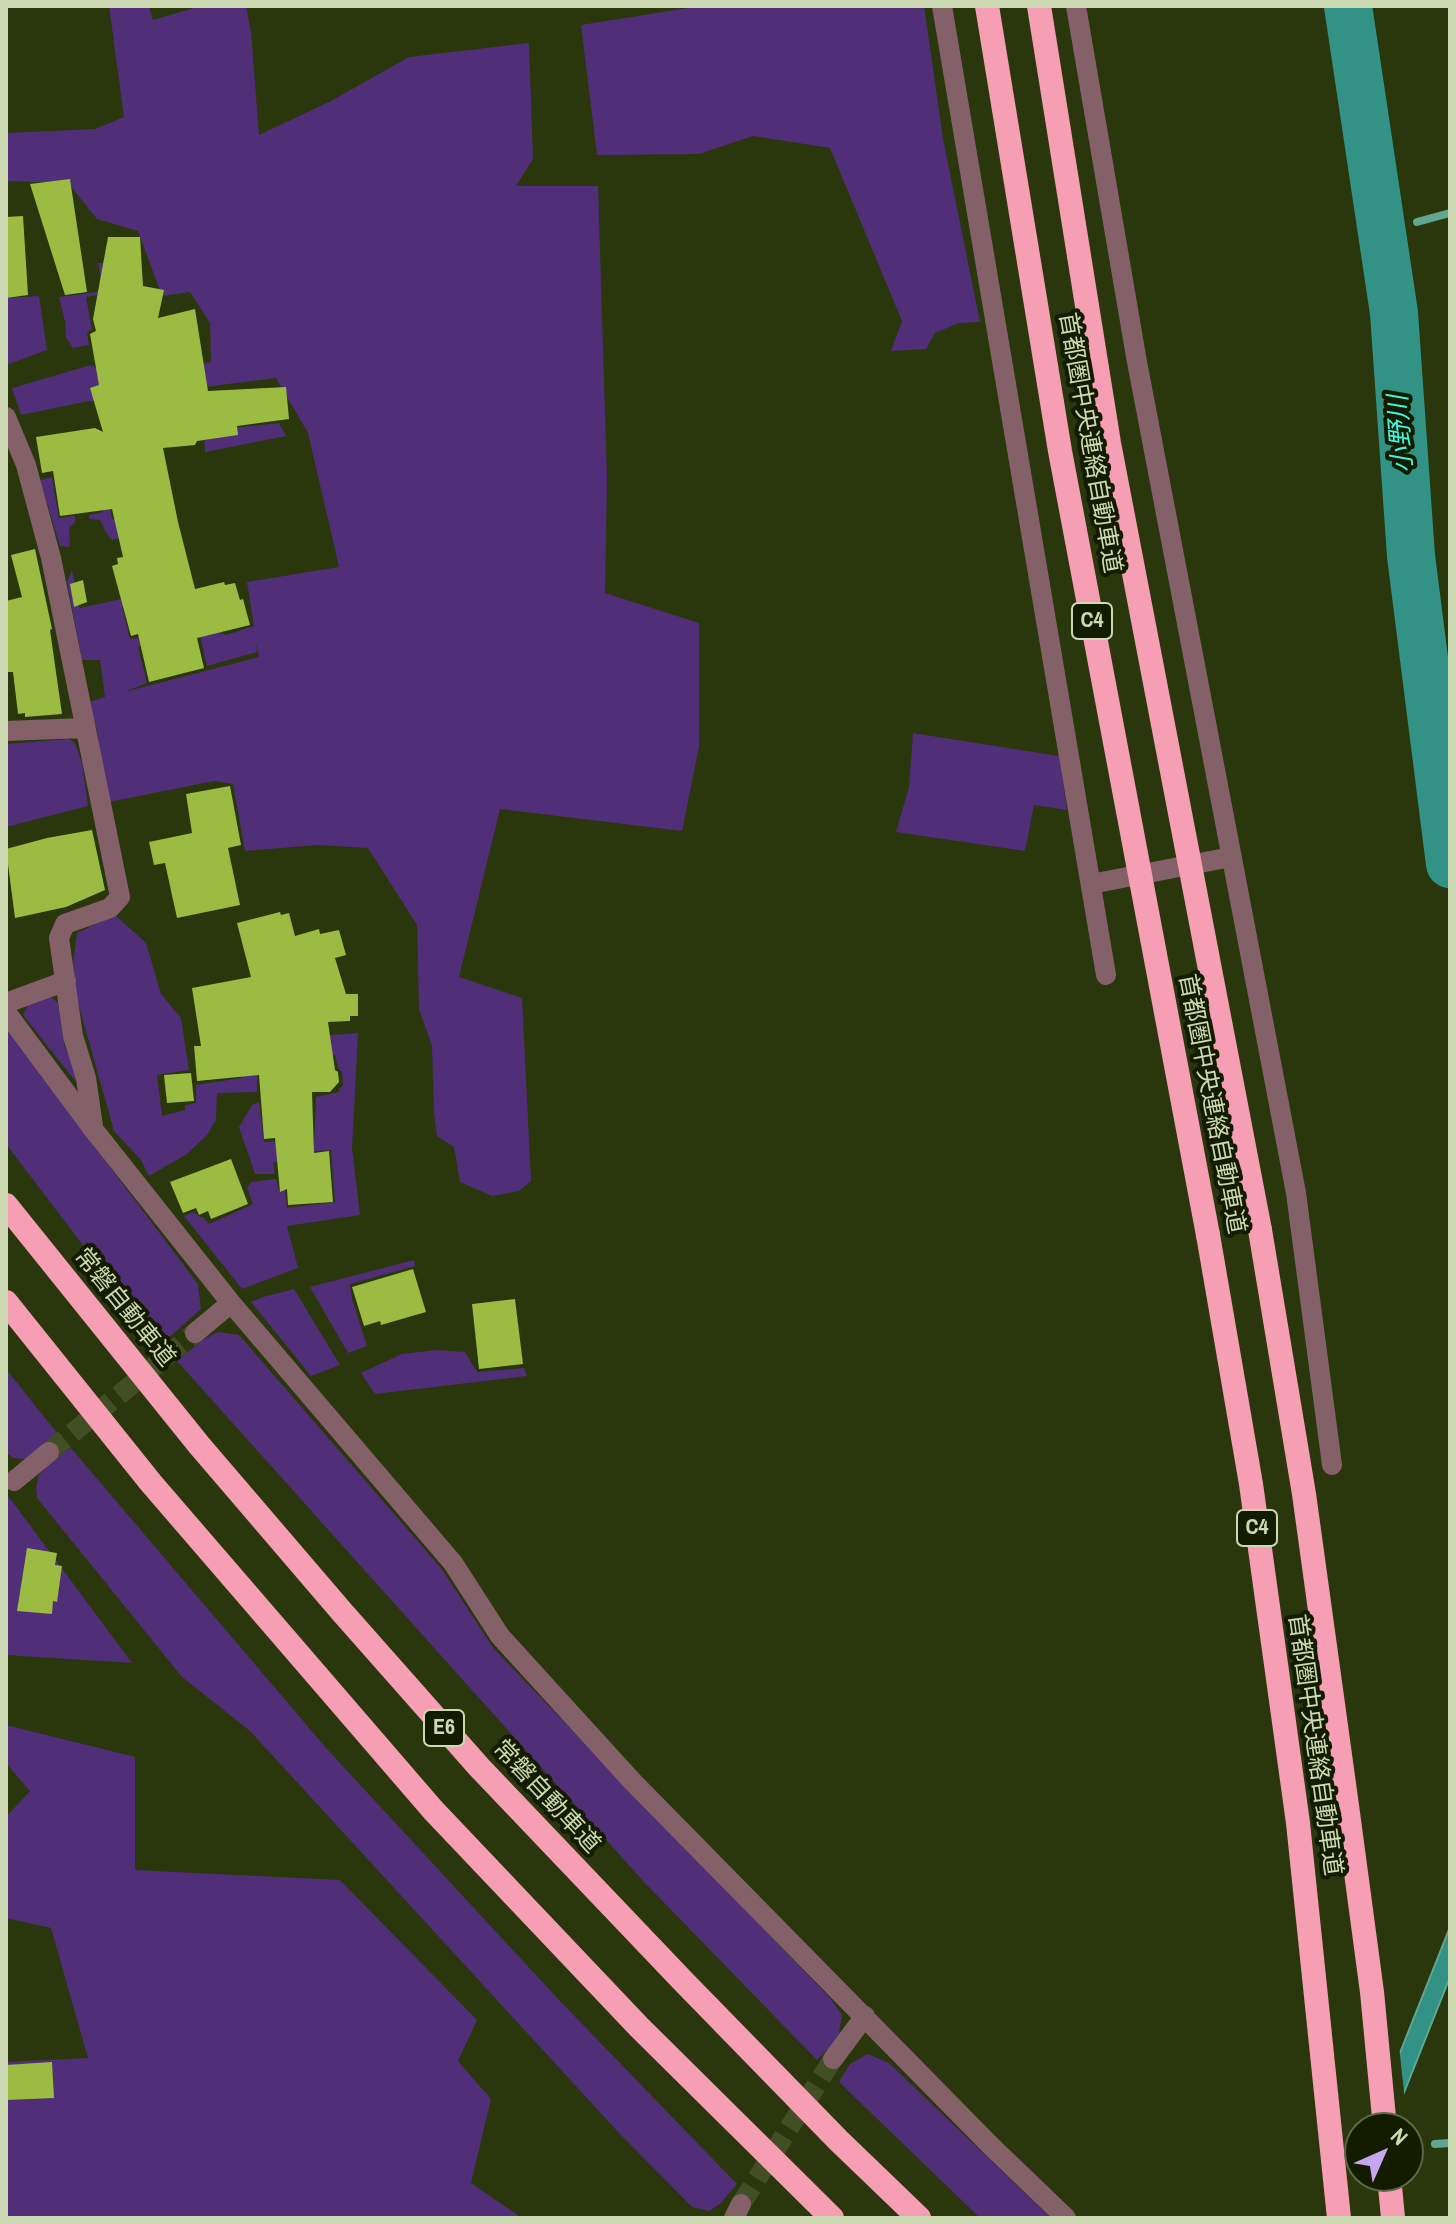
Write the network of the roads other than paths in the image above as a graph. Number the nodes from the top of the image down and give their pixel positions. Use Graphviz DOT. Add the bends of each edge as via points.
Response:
graph roads {
  1 [pos="942,6"];
  2 [pos="987,6"];
  3 [pos="1039,6"];
  4 [pos="1076,6"];
  5 [pos="6,417"];
  6 [pos="84,728"];
  7 [pos="6,731"];
  8 [pos="1231,857"];
  9 [pos="1091,884"];
  10 [pos="1106,975"];
  11 [pos="66,981"];
  12 [pos="6,1003"];
  13 [pos="6,1012"];
  14 [pos="93,1129"];
  15 [pos="6,1205"];
  16 [pos="6,1302"];
  17 [pos="231,1303"];
  18 [pos="195,1333"];
  19 [pos="49,1452"];
  20 [pos="1332,1465"];
  21 [pos="14,1481"];
  22 [pos="865,2016"];
  23 [pos="833,2059"];
  24 [pos="1383,2112"];
  25 [pos="1391,2192"];
  26 [pos="832,2218"];
  27 [pos="919,2218"];
  28 [pos="1066,2218"];
  29 [pos="1339,2218"];
  30 [pos="1393,2218"];
  1 -- 9 [label="street"];
  2 -- 29 [label="highway, 首都圏中央連絡自動車道 / C4, bridge" via="1060,451 1251,1484 1299,1836"];
  3 -- 24 [label="highway, 首都圏中央連絡自動車道 / C4, bridge" via="1109,443 1260,1230 1299,1463 1372,1992"];
  4 -- 8 [label="street"];
  5 -- 6 [label="street" via="26,465 51,558"];
  6 -- 7 [label="street"];
  6 -- 11 [label="street" via="120,897 110,908 65,924 59,938"];
  8 -- 9 [label="street"];
  8 -- 20 [label="street" via="1296,1193"];
  9 -- 10 [label="street"];
  11 -- 12 [label="street"];
  11 -- 14 [label="street"];
  13 -- 14 [label="street"];
  14 -- 17 [label="street"];
  15 -- 27 [label="highway, 常磐自動車道 / E6" via="199,1445 479,1767"];
  16 -- 26 [label="highway, E6" via="151,1483 433,1810 639,2027"];
  17 -- 18 [label="street"];
  17 -- 22 [label="street" via="453,1563 500,1636 633,1782"];
  19 -- 21 [label="street"];
  22 -- 23 [label="street"];
  22 -- 28 [label="street"];
  25 -- 30 [label="highway"];
}
